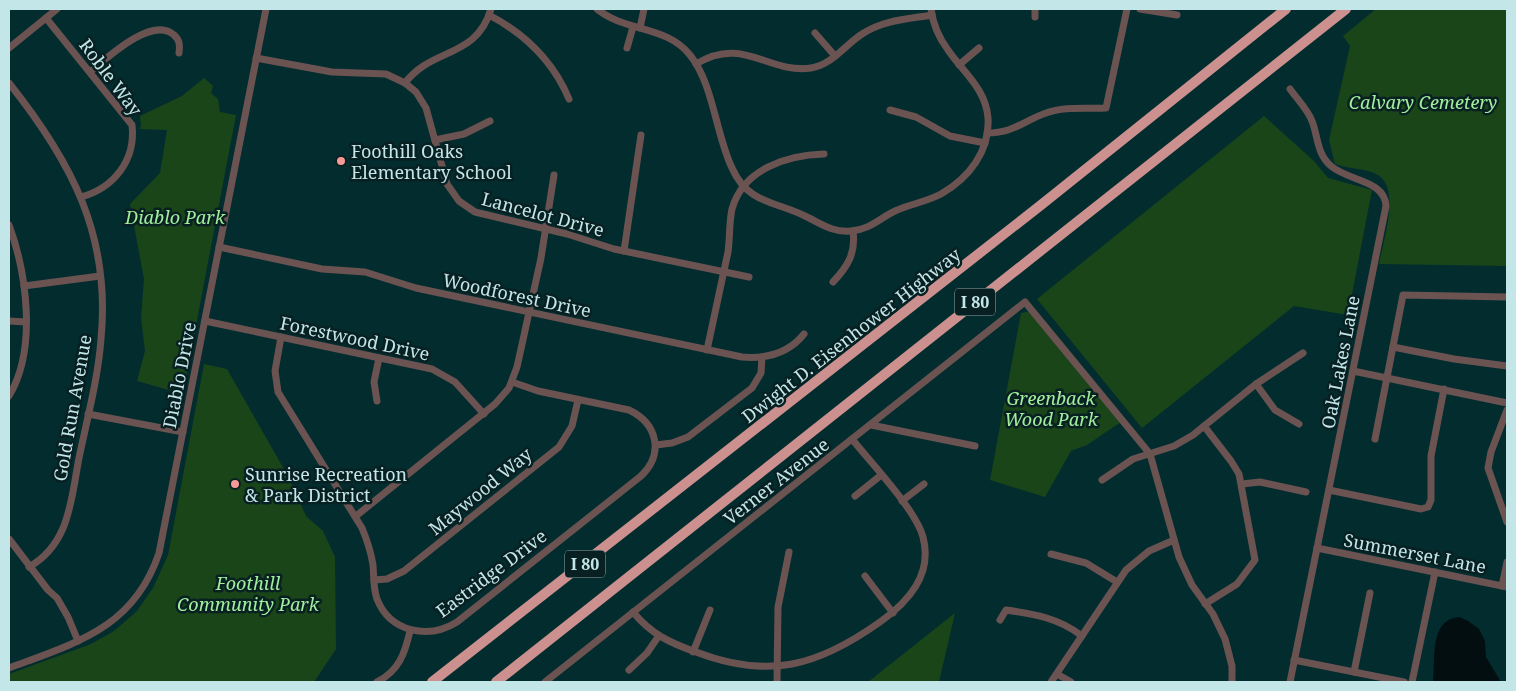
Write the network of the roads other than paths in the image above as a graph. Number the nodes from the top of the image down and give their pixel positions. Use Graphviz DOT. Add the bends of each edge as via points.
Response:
graph roads {
  1 [pos="58,9"];
  2 [pos="266,9"];
  3 [pos="597,9"];
  4 [pos="644,9"];
  5 [pos="1127,9"];
  6 [pos="1140,9"];
  7 [pos="1286,9"];
  8 [pos="1346,9"];
  9 [pos="490,12"];
  10 [pos="931,12"];
  11 [pos="1177,15"];
  12 [pos="46,18"];
  13 [pos="636,28"];
  14 [pos="815,33"];
  15 [pos="9,48"];
  16 [pos="628,48"];
  17 [pos="979,48"];
  18 [pos="179,53"];
  19 [pos="835,56"];
  20 [pos="256,58"];
  21 [pos="696,64"];
  22 [pos="959,64"];
  23 [pos="90,72"];
  24 [pos="9,82"];
  25 [pos="405,83"];
  26 [pos="1290,89"];
  27 [pos="569,98"];
  28 [pos="890,110"];
  29 [pos="490,121"];
  30 [pos="988,133"];
  31 [pos="640,135"];
  32 [pos="435,140"];
  33 [pos="985,144"];
  34 [pos="824,154"];
  35 [pos="554,175"];
  36 [pos="744,187"];
  37 [pos="81,197"];
  38 [pos="9,226"];
  39 [pos="545,229"];
  40 [pos="853,231"];
  41 [pos="12,241"];
  42 [pos="219,247"];
  43 [pos="624,251"];
  44 [pos="724,272"];
  45 [pos="100,276"];
  46 [pos="748,277"];
  47 [pos="834,282"];
  48 [pos="24,286"];
  49 [pos="1507,297"];
  50 [pos="529,312"];
  51 [pos="9,321"];
  52 [pos="205,321"];
  53 [pos="26,322"];
  54 [pos="804,334"];
  55 [pos="281,337"];
  56 [pos="1393,347"];
  57 [pos="708,350"];
  58 [pos="1303,353"];
  59 [pos="762,357"];
  60 [pos="379,358"];
  61 [pos="1507,366"];
  62 [pos="1353,371"];
  63 [pos="1388,378"];
  64 [pos="512,382"];
  65 [pos="1256,384"];
  66 [pos="1444,389"];
  67 [pos="9,396"];
  68 [pos="578,400"];
  69 [pos="376,401"];
  70 [pos="1507,403"];
  71 [pos="1507,410"];
  72 [pos="88,414"];
  73 [pos="484,414"];
  74 [pos="870,424"];
  75 [pos="1299,424"];
  76 [pos="1204,426"];
  77 [pos="183,432"];
  78 [pos="852,439"];
  79 [pos="1375,439"];
  80 [pos="656,445"];
  81 [pos="975,446"];
  82 [pos="1150,454"];
  83 [pos="880,476"];
  84 [pos="1102,480"];
  85 [pos="924,484"];
  86 [pos="1242,484"];
  87 [pos="1329,490"];
  88 [pos="1306,492"];
  89 [pos="855,496"];
  90 [pos="902,501"];
  91 [pos="356,516"];
  92 [pos="1507,522"];
  93 [pos="9,539"];
  94 [pos="1174,540"];
  95 [pos="1317,548"];
  96 [pos="789,552"];
  97 [pos="1051,554"];
  98 [pos="1507,562"];
  99 [pos="29,567"];
  100 [pos="1435,572"];
  101 [pos="865,576"];
  102 [pos="374,580"];
  103 [pos="1117,582"];
  104 [pos="1505,586"];
  105 [pos="1370,592"];
  106 [pos="1206,604"];
  107 [pos="710,610"];
  108 [pos="633,612"];
  109 [pos="893,613"];
  110 [pos="1000,620"];
  111 [pos="410,630"];
  112 [pos="1082,636"];
  113 [pos="658,637"];
  114 [pos="78,641"];
  115 [pos="693,652"];
  116 [pos="1294,660"];
  117 [pos="777,666"];
  118 [pos="9,668"];
  119 [pos="629,670"];
  120 [pos="1354,672"];
  121 [pos="1057,674"];
  122 [pos="378,682"];
  123 [pos="432,682"];
  124 [pos="496,682"];
  125 [pos="545,682"];
  126 [pos="777,682"];
  127 [pos="1051,682"];
  128 [pos="1071,682"];
  129 [pos="1232,682"];
  130 [pos="1290,682"];
  131 [pos="1404,682"];
  132 [pos="1412,682"];
  1 -- 12 [label="street"];
  2 -- 20 [label="street, Diablo Drive"];
  3 -- 13 [label="street"];
  4 -- 13 [label="street"];
  5 -- 30 [label="street" via="1106,108 1065,109 1044,114 1014,130"];
  6 -- 11 [label="street"];
  7 -- 123 [label="highway, Dwight D. Eisenhower Highway / I 80"];
  8 -- 124 [label="highway, I 80"];
  9 -- 25 [label="street" via="482,29 468,43 424,64"];
  9 -- 27 [label="street" via="537,49"];
  10 -- 19 [label="street" via="881,25 862,34"];
  10 -- 22 [label="street" via="943,43"];
  12 -- 15 [label="street"];
  12 -- 23 [label="street, Roble Way"];
  13 -- 16 [label="street"];
  13 -- 21 [label="street" via="669,37"];
  14 -- 19 [label="street"];
  17 -- 22 [label="street"];
  18 -- 23 [label="street" via="174,34 153,32 126,43"];
  19 -- 21 [label="street" via="810,68 796,68 734,52 714,55"];
  20 -- 25 [label="street, Lancelot Drive" via="332,72 386,74"];
  20 -- 42 [label="street, Diablo Drive"];
  21 -- 36 [label="street" via="730,164"];
  22 -- 30 [label="street" via="982,96 988,115"];
  23 -- 37 [label="street, Roble Way" via="130,122 132,140 124,166 113,180"];
  24 -- 37 [label="street, Gold Run Avenue" via="55,144"];
  25 -- 32 [label="street, Lancelot Drive" via="422,100"];
  26 -- 62 [label="street, Oak Lakes Lane" via="1312,120 1325,160 1349,178 1377,187 1386,201"];
  28 -- 33 [label="street" via="916,116 950,136"];
  29 -- 32 [label="street" via="464,134"];
  30 -- 33 [label="street"];
  31 -- 43 [label="street"];
  32 -- 39 [label="street, Lancelot Drive" via="447,184 466,207 484,216"];
  33 -- 40 [label="street" via="973,167 946,190 896,211 867,228"];
  34 -- 36 [label="street" via="800,156 777,163 756,174"];
  35 -- 39 [label="street"];
  36 -- 40 [label="street" via="764,202 794,211 838,231"];
  36 -- 44 [label="street" via="732,208"];
  37 -- 45 [label="street, Gold Run Avenue"];
  38 -- 41 [label="street"];
  39 -- 43 [label="street, Lancelot Drive"];
  39 -- 50 [label="street"];
  40 -- 47 [label="street" via="853,254"];
  41 -- 48 [label="street"];
  42 -- 50 [label="street, Woodforest Drive" via="322,268 365,272 416,288"];
  42 -- 52 [label="street, Diablo Drive"];
  43 -- 44 [label="street, Lancelot Drive"];
  44 -- 46 [label="street, Lancelot Drive"];
  44 -- 57 [label="street"];
  45 -- 48 [label="street"];
  45 -- 72 [label="street, Gold Run Avenue" via="101,338"];
  48 -- 53 [label="street"];
  49 -- 56 [label="street" via="1403,295"];
  50 -- 57 [label="street, Woodforest Drive"];
  50 -- 64 [label="street"];
  51 -- 53 [label="street"];
  52 -- 55 [label="street, Forestwood Drive"];
  52 -- 77 [label="street, Diablo Drive"];
  53 -- 67 [label="street" via="17,383"];
  54 -- 59 [label="street, Woodforest Drive" via="786,350"];
  55 -- 60 [label="street, Forestwood Drive"];
  55 -- 91 [label="street" via="275,371 278,392"];
  56 -- 61 [label="street"];
  56 -- 63 [label="street"];
  57 -- 59 [label="street, Woodforest Drive" via="742,357"];
  58 -- 65 [label="street"];
  59 -- 80 [label="street" via="761,373 752,388 688,437"];
  60 -- 69 [label="street" via="374,382"];
  60 -- 73 [label="street, Forestwood Drive" via="440,372 462,388"];
  62 -- 63 [label="street"];
  62 -- 87 [label="street, Oak Lakes Lane"];
  63 -- 66 [label="street"];
  63 -- 79 [label="street"];
  64 -- 68 [label="street"];
  64 -- 73 [label="street" via="499,401"];
  65 -- 75 [label="street" via="1275,410"];
  65 -- 76 [label="street"];
  66 -- 70 [label="street"];
  66 -- 87 [label="street" via="1430,456 1431,500 1428,507 1421,509"];
  68 -- 80 [label="street" via="638,414 651,427"];
  68 -- 102 [label="street, Maywood Way" via="572,426 559,447 404,572"];
  71 -- 92 [label="street" via="1488,468"];
  72 -- 77 [label="street"];
  72 -- 99 [label="street, Gold Run Avenue" via="64,528 53,548"];
  73 -- 91 [label="street"];
  74 -- 78 [label="street, Verner Avenue"];
  74 -- 81 [label="street"];
  74 -- 82 [label="street, Verner Avenue" via="1025,302"];
  76 -- 82 [label="street" via="1174,446"];
  76 -- 86 [label="street" via="1232,461"];
  77 -- 114 [label="street, Diablo Drive" via="159,553 149,578 121,616"];
  78 -- 83 [label="street"];
  78 -- 108 [label="street, Verner Avenue"];
  80 -- 111 [label="street, Eastridge Drive" via="652,462 641,476 457,622 431,632"];
  82 -- 84 [label="street" via="1134,459"];
  82 -- 94 [label="street"];
  83 -- 89 [label="street"];
  83 -- 90 [label="street"];
  85 -- 90 [label="street"];
  86 -- 88 [label="street" via="1260,482"];
  86 -- 106 [label="street" via="1255,560 1237,584"];
  87 -- 95 [label="street, Oak Lakes Lane"];
  90 -- 109 [label="street" via="923,537 924,560 915,590"];
  91 -- 102 [label="street" via="371,552"];
  93 -- 99 [label="street"];
  94 -- 103 [label="street" via="1141,556"];
  94 -- 106 [label="street" via="1184,570"];
  95 -- 100 [label="street, Summerset Lane"];
  95 -- 116 [label="street, Oak Lakes Lane"];
  96 -- 117 [label="street" via="778,608"];
  97 -- 103 [label="street" via="1086,563"];
  98 -- 104 [label="street"];
  99 -- 114 [label="street" via="57,598"];
  100 -- 104 [label="street, Summerset Lane"];
  100 -- 132 [label="street"];
  101 -- 109 [label="street"];
  102 -- 111 [label="street" via="377,598 386,614"];
  103 -- 112 [label="street"];
  105 -- 120 [label="street"];
  106 -- 129 [label="street" via="1225,639 1232,666"];
  107 -- 115 [label="street"];
  108 -- 113 [label="street"];
  108 -- 125 [label="street, Verner Avenue"];
  109 -- 117 [label="street" via="834,651"];
  110 -- 112 [label="street" via="1006,610 1048,617"];
  111 -- 122 [label="street" via="398,666"];
  112 -- 121 [label="street"];
  113 -- 115 [label="street"];
  113 -- 119 [label="street"];
  114 -- 118 [label="street, Diablo Drive"];
  115 -- 117 [label="street" via="734,664"];
  116 -- 120 [label="street"];
  116 -- 130 [label="street, Oak Lakes Lane"];
  117 -- 126 [label="street"];
  120 -- 131 [label="street"];
  121 -- 127 [label="street"];
  121 -- 128 [label="street"];
}
